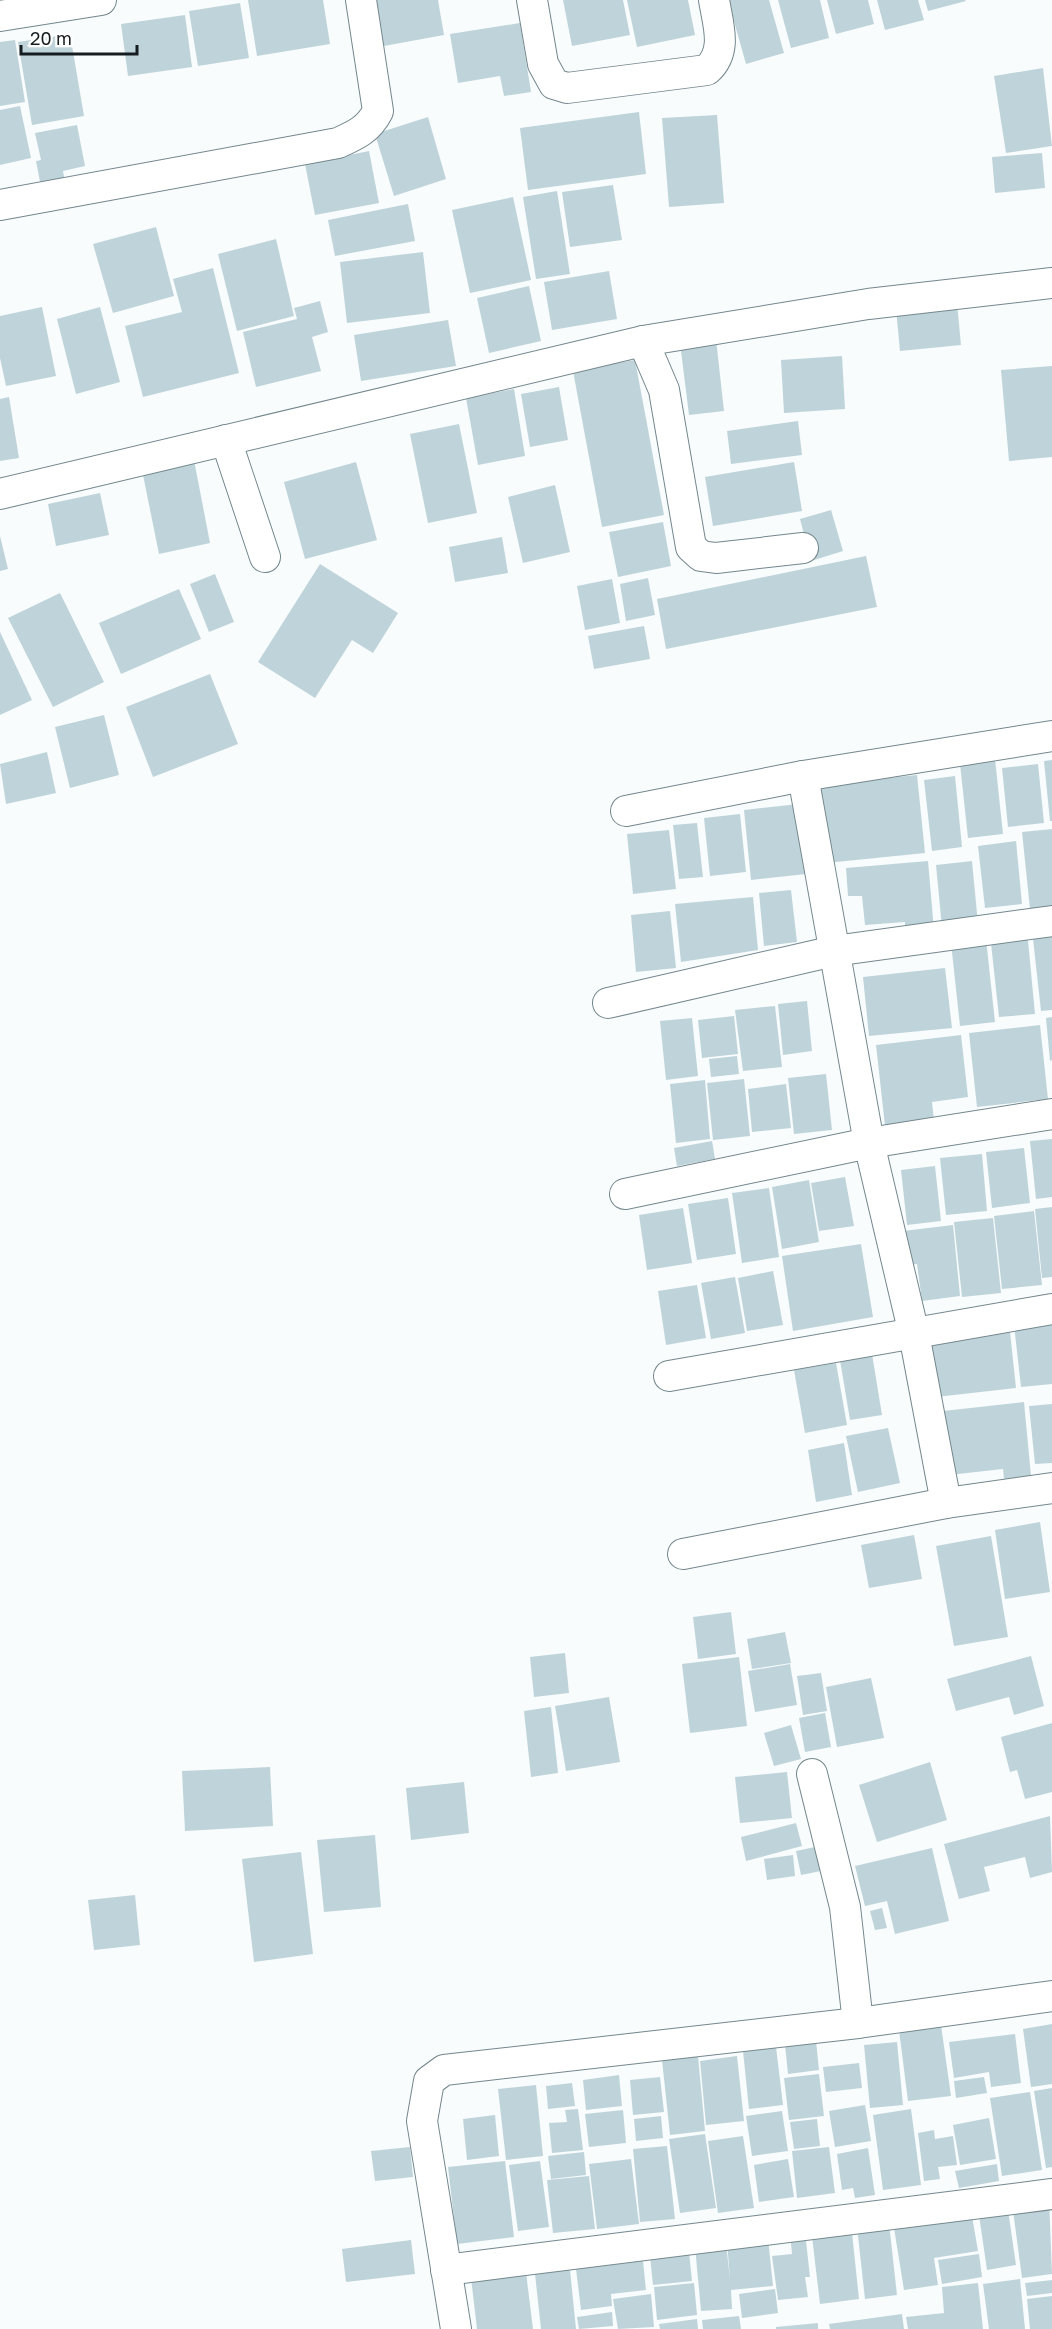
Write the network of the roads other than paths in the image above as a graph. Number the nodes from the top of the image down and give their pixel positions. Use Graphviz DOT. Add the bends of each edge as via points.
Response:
graph roads {
  1 [pos="101,0"];
  2 [pos="361,0"];
  3 [pos="532,0"];
  4 [pos="714,0"];
  5 [pos="0,16"];
  6 [pos="0,205"];
  7 [pos="1052,283"];
  8 [pos="643,341"];
  9 [pos="226,441"];
  10 [pos="0,494"];
  11 [pos="803,548"];
  12 [pos="265,557"];
  13 [pos="1052,736"];
  14 [pos="803,776"];
  15 [pos="626,811"];
  16 [pos="1052,921"];
  17 [pos="834,951"];
  18 [pos="608,1003"];
  19 [pos="1052,1114"];
  20 [pos="869,1143"];
  21 [pos="625,1194"];
  22 [pos="1052,1309"];
  23 [pos="914,1334"];
  24 [pos="669,1376"];
  25 [pos="1052,1488"];
  26 [pos="946,1503"];
  27 [pos="683,1554"];
  28 [pos="812,1774"];
  29 [pos="1052,1996"];
  30 [pos="858,2023"];
  31 [pos="1052,2194"];
  32 [pos="446,2270"];
  33 [pos="456,2329"];
  1 -- 5 [label="street"];
  2 -- 6 [label="street" via="378,111 361,133 338,143"];
  3 -- 4 [label="street" via="543,64 554,84 567,88 707,70 717,61 721,46"];
  7 -- 8 [label="street" via="868,304"];
  8 -- 9 [label="street"];
  8 -- 11 [label="street" via="664,390 692,548 701,556 716,558"];
  9 -- 10 [label="street"];
  9 -- 12 [label="street"];
  13 -- 14 [label="street"];
  14 -- 15 [label="street"];
  14 -- 17 [label="street"];
  16 -- 17 [label="street"];
  17 -- 18 [label="street"];
  17 -- 20 [label="street"];
  19 -- 20 [label="street"];
  20 -- 21 [label="street"];
  20 -- 23 [label="street"];
  22 -- 23 [label="street"];
  23 -- 24 [label="street"];
  23 -- 26 [label="street"];
  25 -- 26 [label="street"];
  26 -- 27 [label="street"];
  28 -- 30 [label="street" via="845,1907"];
  29 -- 30 [label="street"];
  30 -- 32 [label="street" via="444,2070 429,2081 422,2121"];
  31 -- 32 [label="street"];
  32 -- 33 [label="street"];
}
